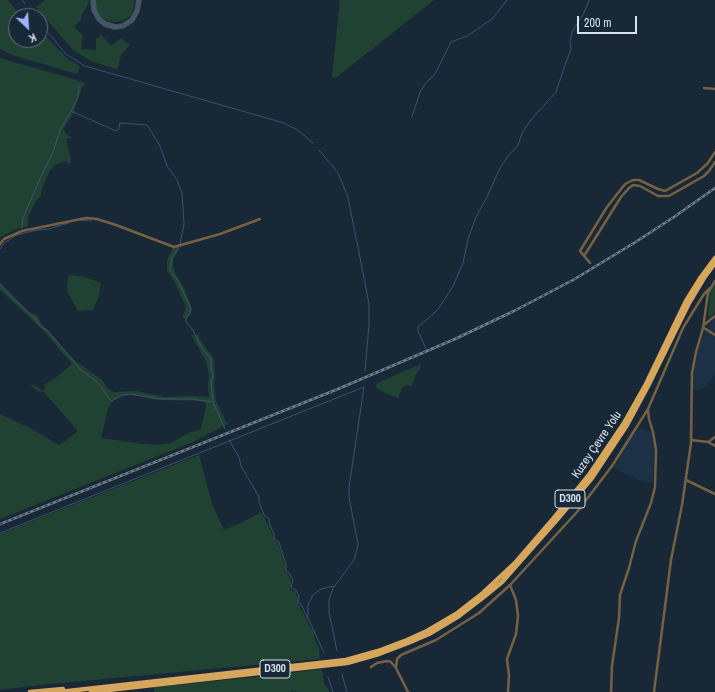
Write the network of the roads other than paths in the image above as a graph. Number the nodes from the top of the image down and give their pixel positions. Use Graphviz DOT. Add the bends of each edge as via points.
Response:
graph roads {
  1 [pos="704,88"];
  2 [pos="715,89"];
  3 [pos="715,152"];
  4 [pos="715,162"];
  5 [pos="260,219"];
  6 [pos="0,244"];
  7 [pos="584,256"];
  8 [pos="715,258"];
  9 [pos="590,263"];
  10 [pos="715,263"];
  11 [pos="715,281"];
  12 [pos="710,288"];
  13 [pos="715,316"];
  14 [pos="704,327"];
  15 [pos="715,335"];
  16 [pos="648,409"];
  17 [pos="715,437"];
  18 [pos="691,440"];
  19 [pos="708,442"];
  20 [pos="715,446"];
  21 [pos="686,480"];
  22 [pos="715,494"];
  23 [pos="510,585"];
  24 [pos="347,662"];
  25 [pos="370,668"];
  26 [pos="396,668"];
  27 [pos="212,677"];
  28 [pos="124,684"];
  29 [pos="30,692"];
  30 [pos="59,692"];
  31 [pos="91,692"];
  32 [pos="408,692"];
  33 [pos="508,692"];
  34 [pos="611,692"];
  35 [pos="654,692"];
  1 -- 2 [label="street"];
  3 -- 7 [label="street" via="697,173 665,191 640,180 626,183 607,207 580,251"];
  4 -- 7 [label="street" via="706,175 670,196 658,196 635,185 629,188"];
  5 -- 6 [label="street" via="226,233 174,247 116,224 86,218 22,231 6,238"];
  7 -- 9 [label="street"];
  8 -- 24 [label="highway, Kuzey Çevre Yolu / D300" via="693,288 635,405 613,442 578,491 515,563 483,594 456,614 396,644"];
  10 -- 24 [label="highway, Kuzey Çevre Yolu / D300" via="689,303 638,407 612,448 580,493 518,565 485,596 443,626 397,648"];
  11 -- 12 [label="street"];
  12 -- 14 [label="street"];
  12 -- 16 [label="street" via="683,328"];
  13 -- 14 [label="street"];
  14 -- 15 [label="street"];
  14 -- 18 [label="street" via="692,373"];
  16 -- 23 [label="street" via="612,466 577,512"];
  16 -- 34 [label="street" via="656,450 655,487 620,594"];
  17 -- 19 [label="street"];
  18 -- 19 [label="street"];
  18 -- 21 [label="street"];
  19 -- 20 [label="street"];
  21 -- 22 [label="street"];
  21 -- 35 [label="street" via="672,555"];
  23 -- 26 [label="street" via="475,616 436,640 401,654 397,659"];
  23 -- 33 [label="street" via="516,600 518,616 515,637 507,659"];
  24 -- 27 [label="highway, D300"];
  25 -- 26 [label="street" via="376,663 388,661"];
  26 -- 32 [label="street"];
  27 -- 28 [label="highway, D300"];
  27 -- 31 [label="highway, D300"];
  28 -- 29 [label="highway, D300"];
  28 -- 30 [label="highway"];
}
